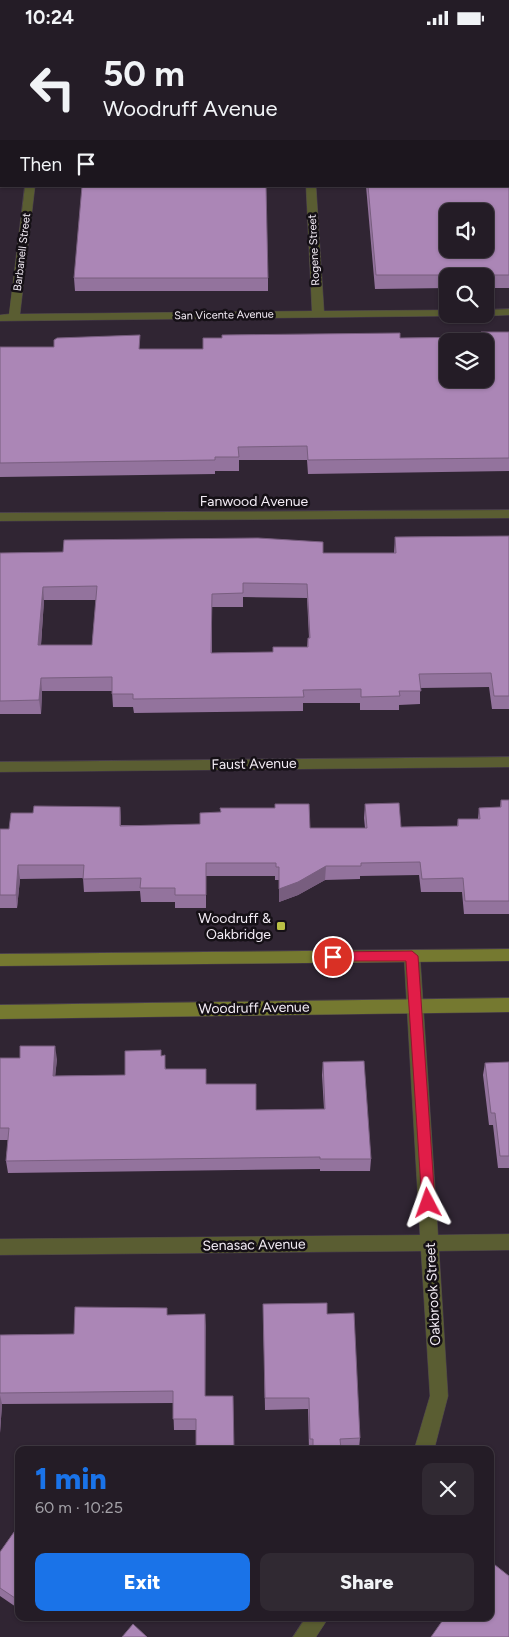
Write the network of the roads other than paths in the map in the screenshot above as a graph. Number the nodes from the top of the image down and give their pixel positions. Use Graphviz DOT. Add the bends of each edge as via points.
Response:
graph roads {
  1 [pos="30,187"];
  2 [pos="311,187"];
  3 [pos="509,312"];
  4 [pos="439,313"];
  5 [pos="494,313"];
  6 [pos="318,314"];
  7 [pos="0,318"];
  8 [pos="14,318"];
  9 [pos="509,514"];
  10 [pos="0,517"];
  11 [pos="509,762"];
  12 [pos="0,767"];
  13 [pos="509,955"];
  14 [pos="412,956"];
  15 [pos="0,960"];
  16 [pos="509,1005"];
  17 [pos="415,1006"];
  18 [pos="0,1011"];
  19 [pos="509,1242"];
  20 [pos="431,1243"];
  21 [pos="0,1247"];
  22 [pos="425,1446"];
  23 [pos="316,1621"];
  24 [pos="303,1637"];
  1 -- 8 [label="street, Barbanell Street"];
  2 -- 6 [label="street, Rogene Street"];
  3 -- 5 [label="street"];
  4 -- 6 [label="street, San Vicente Avenue"];
  6 -- 8 [label="street, San Vicente Avenue"];
  7 -- 8 [label="street, San Vicente Avenue"];
  9 -- 10 [label="street, Fanwood Avenue"];
  11 -- 12 [label="street, Faust Avenue"];
  13 -- 14 [label="main road"];
  14 -- 15 [label="main road"];
  14 -- 17 [label="street, Oakbrook Street"];
  16 -- 17 [label="main road, Woodruff Avenue"];
  17 -- 18 [label="main road, Woodruff Avenue"];
  17 -- 20 [label="street, Oakbrook Street"];
  19 -- 20 [label="street, Senasac Avenue"];
  20 -- 21 [label="street, Senasac Avenue"];
  20 -- 22 [label="street, Oakbrook Street" via="439,1396"];
  23 -- 24 [label="street"];
}
